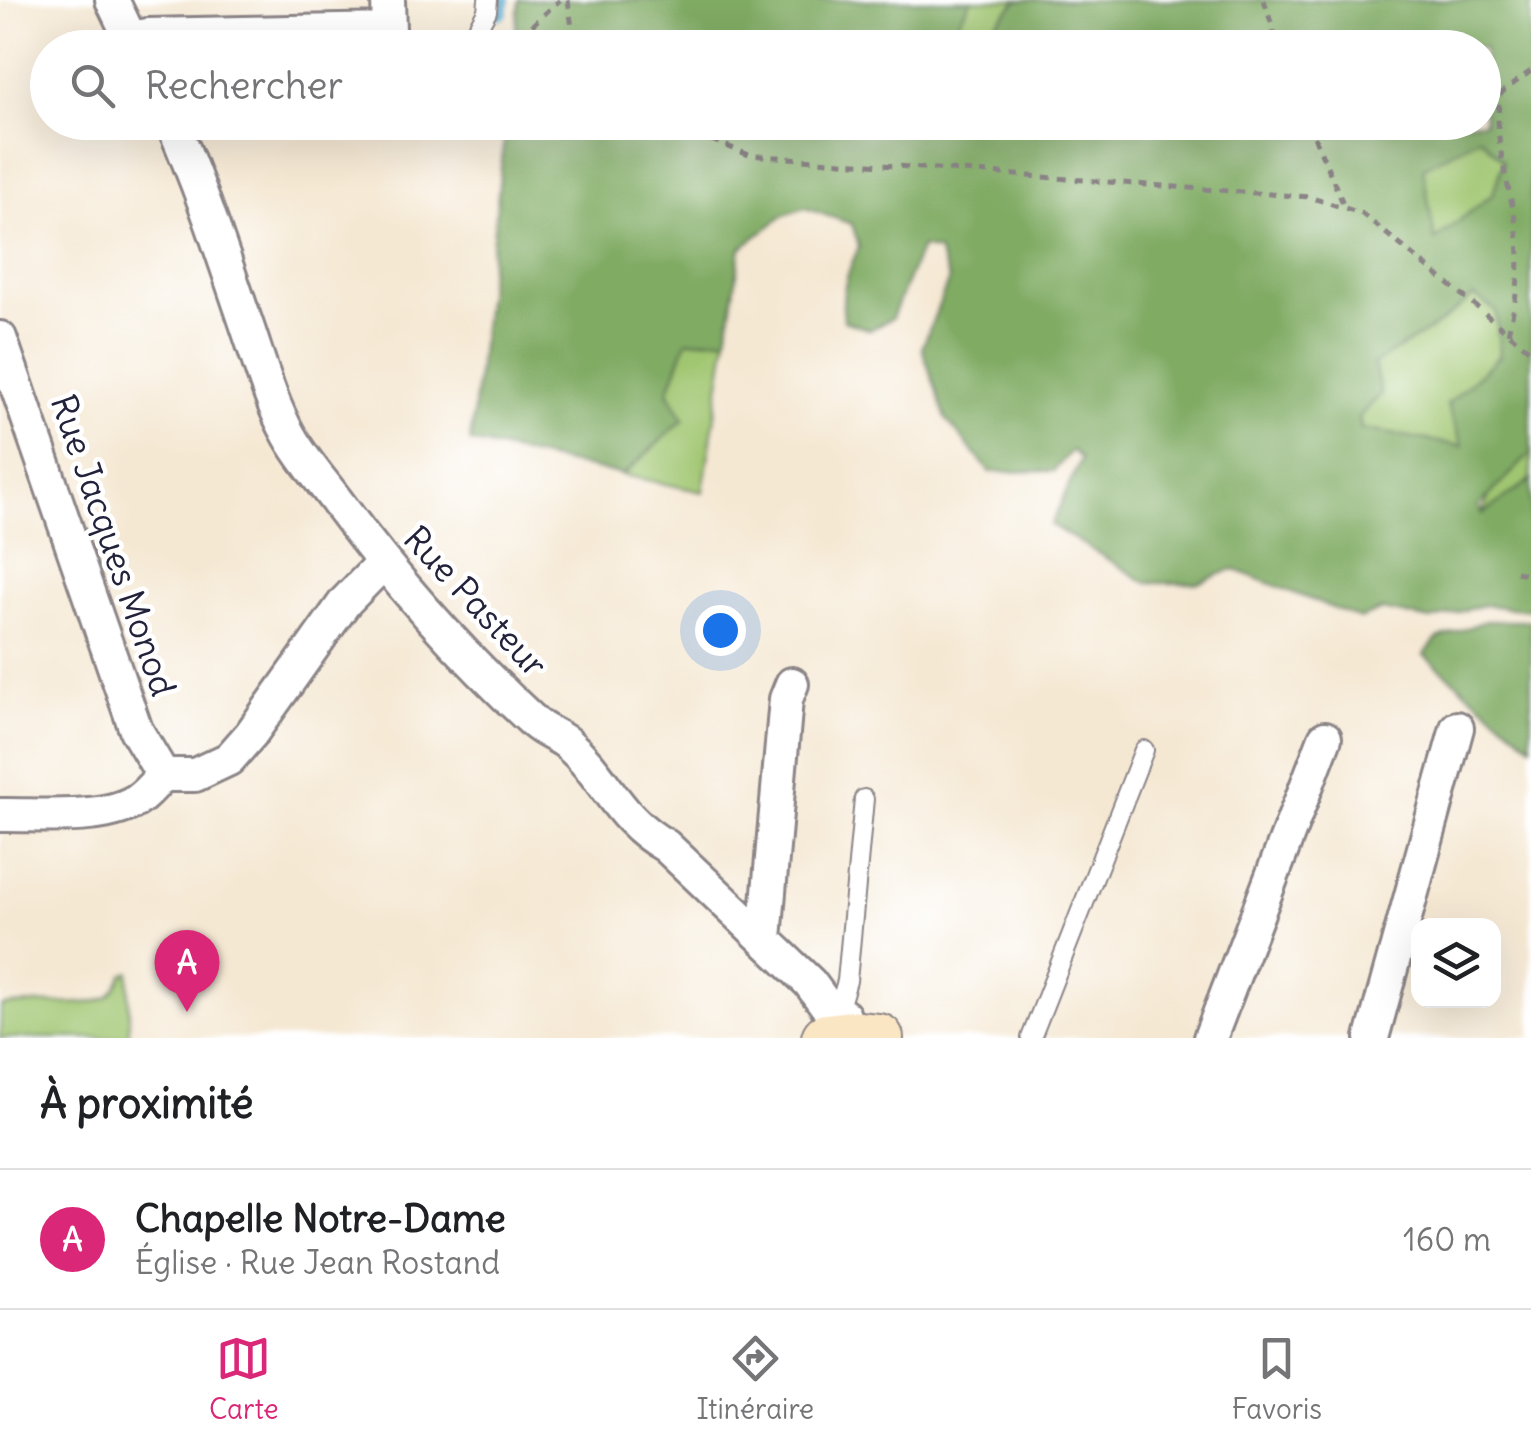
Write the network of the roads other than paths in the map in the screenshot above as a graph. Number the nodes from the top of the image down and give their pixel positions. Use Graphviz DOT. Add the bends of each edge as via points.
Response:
graph roads {
  1 [pos="112,0"];
  2 [pos="388,0"];
  3 [pos="488,0"];
  4 [pos="483,29"];
  5 [pos="127,30"];
  6 [pos="389,30"];
  7 [pos="179,140"];
  8 [pos="0,338"];
  9 [pos="383,563"];
  10 [pos="792,684"];
  11 [pos="1457,728"];
  12 [pos="1325,738"];
  13 [pos="1144,750"];
  14 [pos="162,775"];
  15 [pos="864,799"];
  16 [pos="0,815"];
  17 [pos="764,938"];
  18 [pos="849,1032"];
  19 [pos="1031,1038"];
  20 [pos="1210,1038"];
  21 [pos="1372,1038"];
  1 -- 5 [label="street"];
  2 -- 6 [label="street"];
  3 -- 4 [label="lane"];
  7 -- 9 [label="street, Rue Pasteur" via="289,436"];
  8 -- 14 [label="street, Rue Jacques Monod" via="136,730"];
  9 -- 14 [label="street" via="345,602 228,759 196,775"];
  9 -- 17 [label="street, Rue Pasteur" via="460,650 597,774 645,834"];
  10 -- 17 [label="street"];
  11 -- 21 [label="street"];
  12 -- 20 [label="street"];
  13 -- 19 [label="lane"];
  14 -- 16 [label="street" via="140,798 116,809"];
  15 -- 18 [label="lane" via="847,981"];
  17 -- 18 [label="street, Rue Pasteur"];
}
